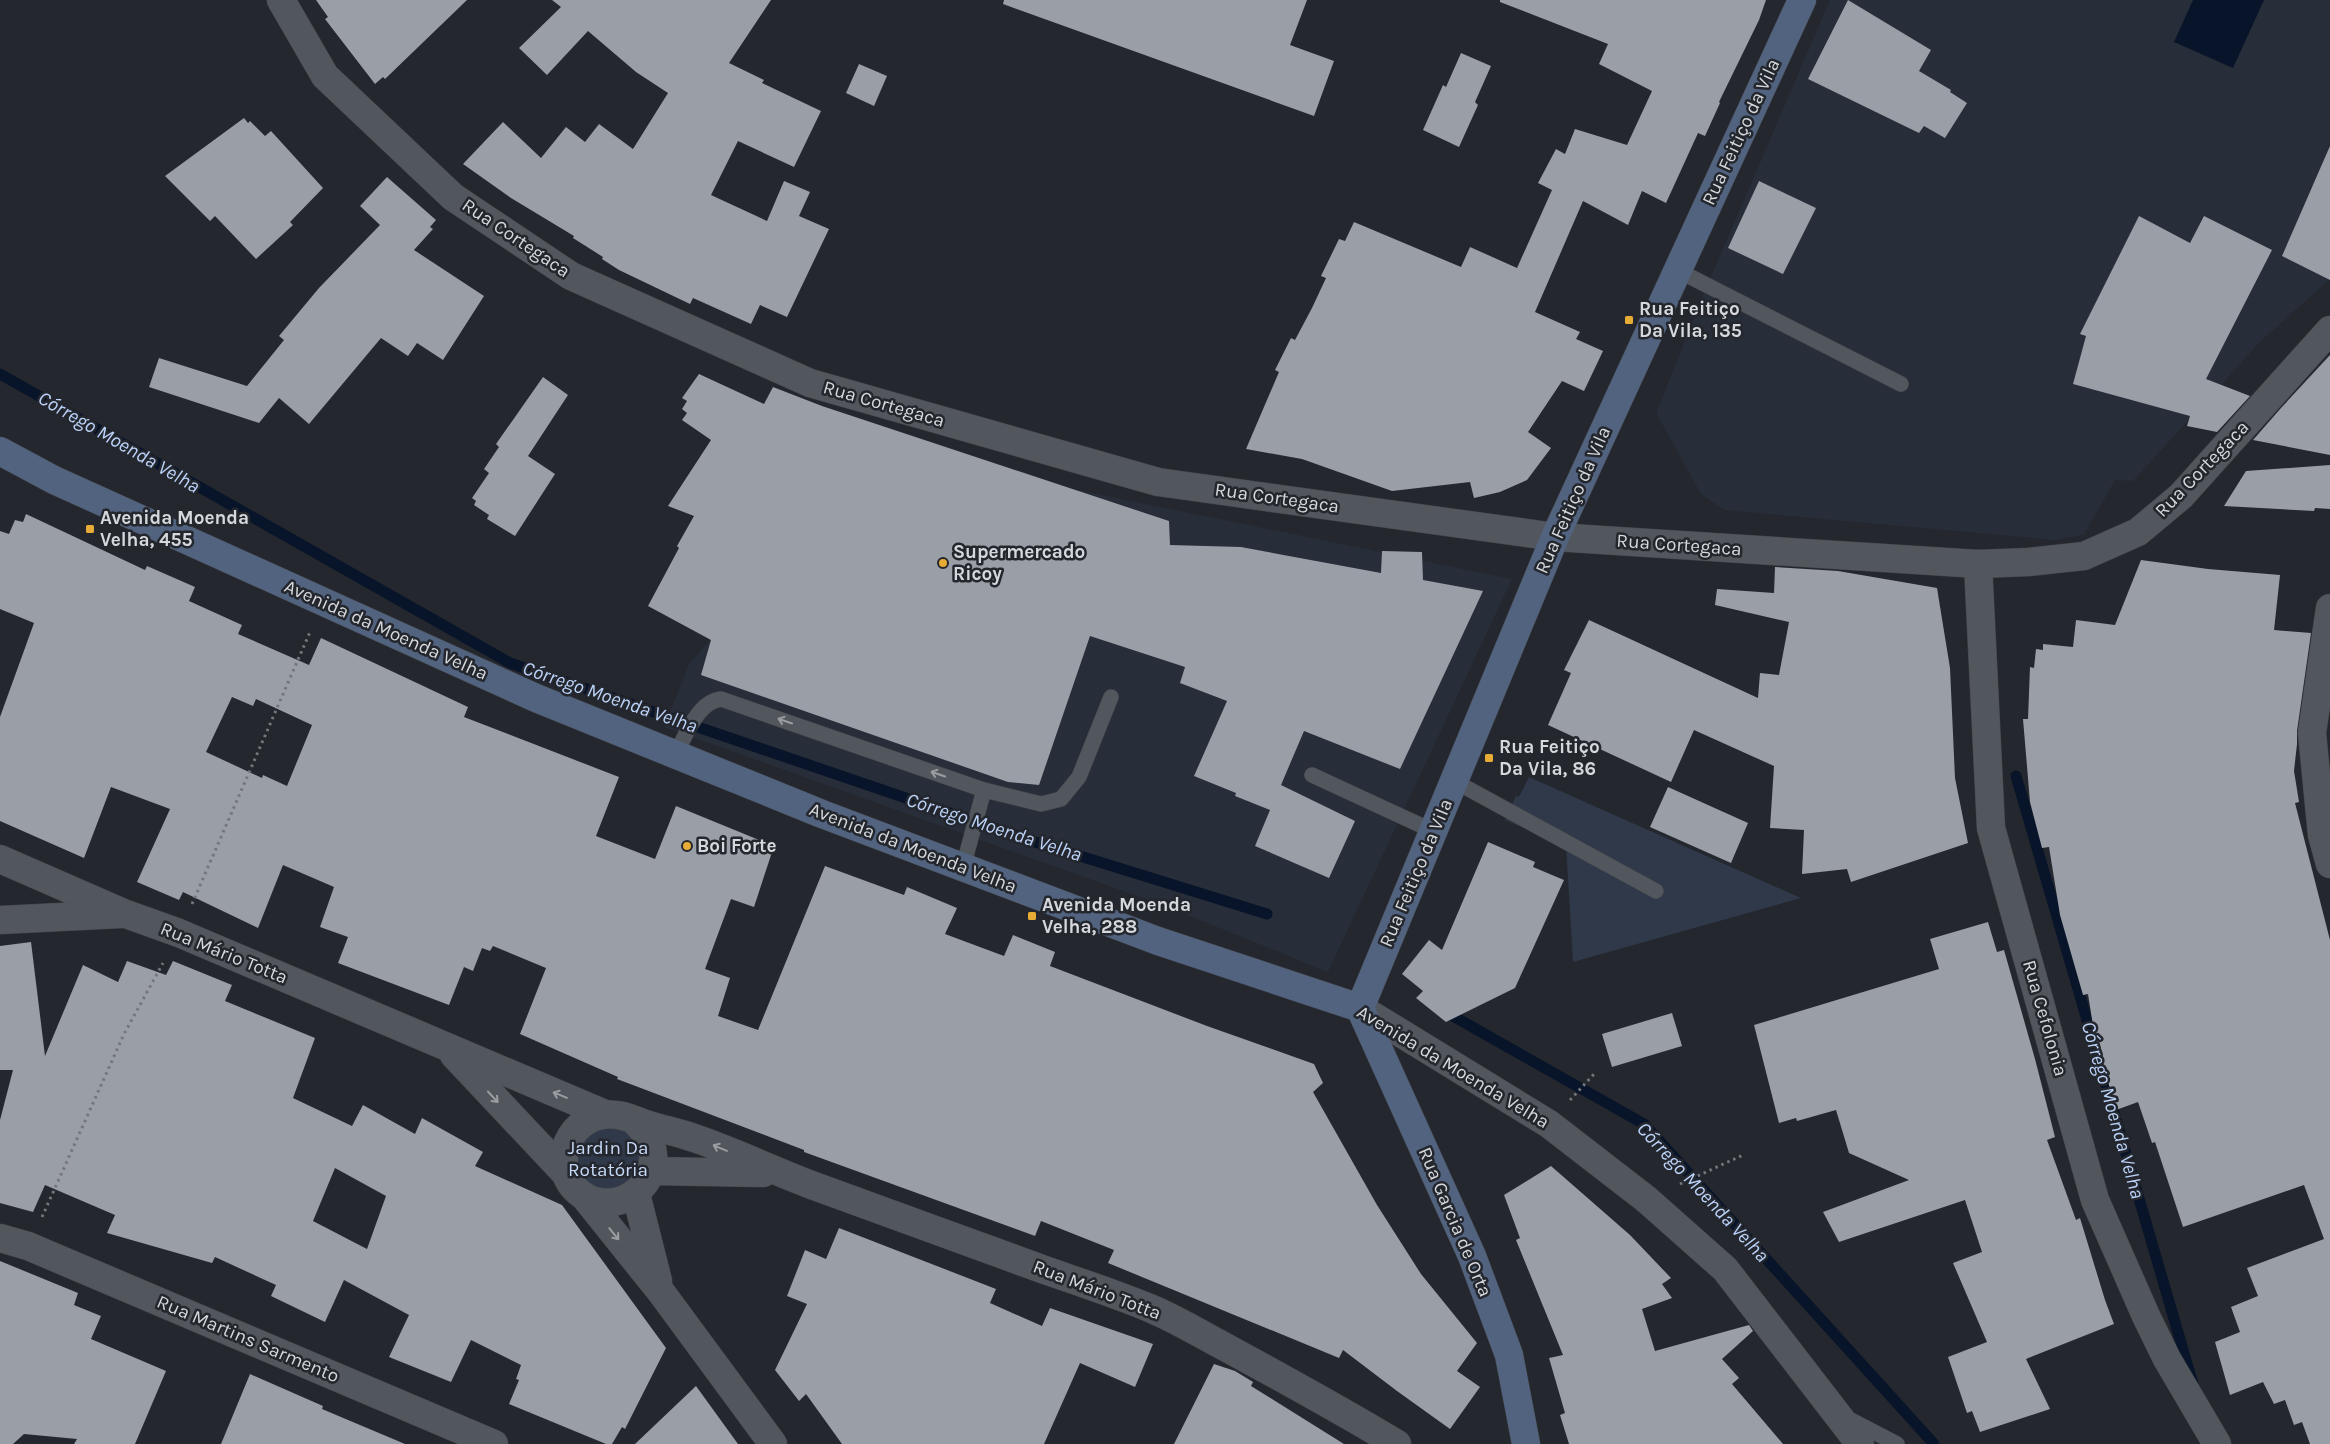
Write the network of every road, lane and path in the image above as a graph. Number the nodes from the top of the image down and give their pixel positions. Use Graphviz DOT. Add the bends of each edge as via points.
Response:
graph roads {
  1 [pos="281,0"];
  2 [pos="1802,0"];
  3 [pos="1677,270"];
  4 [pos="2330,330"];
  5 [pos="1901,384"];
  6 [pos="0,451"];
  7 [pos="1555,537"];
  8 [pos="1978,564"];
  9 [pos="324,602"];
  10 [pos="2330,608"];
  11 [pos="1111,697"];
  12 [pos="675,755"];
  13 [pos="1312,775"];
  14 [pos="1454,781"];
  15 [pos="984,790"];
  16 [pos="1433,831"];
  17 [pos="0,859"];
  18 [pos="2330,864"];
  19 [pos="963,867"];
  20 [pos="1656,891"];
  21 [pos="126,914"];
  22 [pos="0,920"];
  23 [pos="179,933"];
  24 [pos="1360,1008"];
  25 [pos="448,1048"];
  26 [pos="1595,1072"];
  27 [pos="1565,1106"];
  28 [pos="605,1114"];
  29 [pos="634,1121"];
  30 [pos="1743,1155"];
  31 [pos="652,1171"];
  32 [pos="566,1174"];
  33 [pos="781,1174"];
  34 [pos="1679,1184"];
  35 [pos="636,1194"];
  36 [pos="584,1196"];
  37 [pos="0,1238"];
  38 [pos="28,1246"];
  39 [pos="661,1292"];
  40 [pos="1835,1412"];
  41 [pos="494,1444"];
  42 [pos="772,1444"];
  43 [pos="1397,1444"];
  44 [pos="1526,1444"];
  45 [pos="1860,1444"];
  46 [pos="1897,1444"];
  47 [pos="2217,1444"];
  1 -- 7 [label="street, Rua Cortegaca" via="325,76 453,197 571,276 810,383 1158,482"];
  2 -- 3 [label="street, Rua Feitiço da Vila"];
  3 -- 5 [label="lane"];
  3 -- 7 [label="street, Rua Feitiço da Vila"];
  4 -- 8 [label="street, Rua Cortegaca" via="2181,496 2138,532 2084,556"];
  6 -- 9 [label="street, Avenida da Moenda Velha" via="54,480"];
  7 -- 8 [label="street, Rua Cortegaca"];
  7 -- 14 [label="street, Rua Feitiço da Vila"];
  8 -- 47 [label="street, Rua Cefolonia" via="1991,828 2095,1200 2146,1316"];
  9 -- 12 [label="street, Avenida da Moenda Velha" via="536,698"];
  9 -- 23 [label="path"];
  10 -- 18 [label="street" via="2312,733 2322,835"];
  11 -- 15 [label="lane" via="1079,777 1061,799 1041,804"];
  15 -- 12 [label="lane, one-way" via="720,699 711,700 703,708"];
  12 -- 19 [label="street, Avenida da Moenda Velha"];
  13 -- 16 [label="lane"];
  14 -- 16 [label="street, Rua Feitiço da Vila"];
  14 -- 20 [label="lane"];
  15 -- 19 [label="lane"];
  16 -- 24 [label="street, Rua Feitiço da Vila"];
  17 -- 21 [label="street, Rua Mário Totta"];
  19 -- 24 [label="street, Avenida da Moenda Velha" via="1158,940"];
  21 -- 22 [label="street"];
  21 -- 23 [label="street, Rua Mário Totta"];
  23 -- 25 [label="street, Rua Mário Totta"];
  23 -- 38 [label="path" via="124,1034"];
  24 -- 40 [label="street, Avenida da Moenda Velha" via="1549,1124 1634,1189 1725,1269"];
  24 -- 44 [label="street, Rua Garcia de Orta" via="1472,1256 1509,1355"];
  28 -- 25 [label="street, Rua Mário Totta, one-way"];
  25 -- 32 [label="street, Rua Mário Totta, one-way"];
  26 -- 27 [label="path"];
  28 -- 29 [label="street" via="620,1115"];
  28 -- 32 [label="street" via="576,1127 567,1141 564,1157"];
  29 -- 31 [label="street" via="648,1134 654,1153"];
  33 -- 29 [label="street, Rua Mário Totta, one-way" via="697,1139"];
  30 -- 34 [label="path"];
  31 -- 33 [label="street, Rua Mário Totta"];
  31 -- 35 [label="street"];
  32 -- 36 [label="street"];
  33 -- 43 [label="street, Rua Mário Totta" via="1154,1310 1320,1398"];
  35 -- 36 [label="street" via="619,1202 600,1203"];
  35 -- 39 [label="street"];
  36 -- 39 [label="street, one-way"];
  37 -- 38 [label="street, Rua Martins Sarmento"];
  38 -- 41 [label="street, Rua Martins Sarmento"];
  39 -- 42 [label="street"];
  40 -- 45 [label="street, Avenida da Moenda Velha"];
  40 -- 46 [label="lane"];
}
